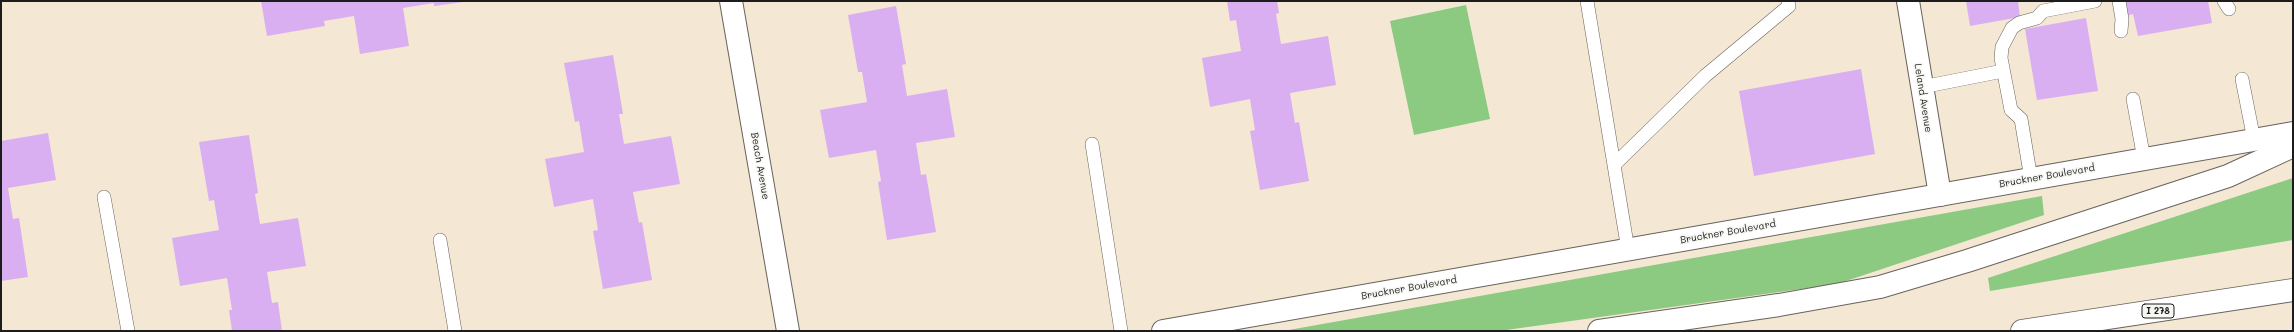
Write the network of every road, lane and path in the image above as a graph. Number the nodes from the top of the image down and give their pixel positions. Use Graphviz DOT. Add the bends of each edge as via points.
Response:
graph roads {
  1 [pos="732,1"];
  2 [pos="1587,1"];
  3 [pos="1788,1"];
  4 [pos="1908,1"];
  5 [pos="2095,1"];
  6 [pos="2119,1"];
  7 [pos="2042,6"];
  8 [pos="2121,31"];
  9 [pos="2003,71"];
  10 [pos="2242,79"];
  11 [pos="1922,87"];
  12 [pos="2133,99"];
  13 [pos="2293,133"];
  14 [pos="2254,140"];
  15 [pos="1092,144"];
  16 [pos="2293,146"];
  17 [pos="2144,159"];
  18 [pos="1615,164"];
  19 [pos="2031,179"];
  20 [pos="1940,195"];
  21 [pos="104,197"];
  22 [pos="440,240"];
  23 [pos="1628,250"];
  24 [pos="2293,290"];
  25 [pos="128,331"];
  26 [pos="455,331"];
  27 [pos="788,331"];
  28 [pos="1121,331"];
  29 [pos="1163,331"];
  30 [pos="1599,331"];
  31 [pos="2022,331"];
  1 -- 27 [label="main road, Beach Avenue"];
  2 -- 18 [label="lane"];
  3 -- 18 [label="lane" via="1789,6 1705,76"];
  4 -- 11 [label="main road, Leland Avenue"];
  5 -- 7 [label="lane"];
  6 -- 8 [label="lane"];
  7 -- 9 [label="lane" via="2037,18 2019,23 2007,36 2002,46"];
  9 -- 11 [label="lane"];
  9 -- 19 [label="lane" via="2011,110 2021,119"];
  10 -- 14 [label="lane"];
  11 -- 20 [label="main road, Leland Avenue"];
  12 -- 17 [label="lane"];
  13 -- 14 [label="main road, Bruckner Boulevard"];
  14 -- 17 [label="main road, Bruckner Boulevard"];
  15 -- 28 [label="lane"];
  16 -- 30 [label="main road" via="2228,176 1880,287 1787,304"];
  17 -- 19 [label="main road, Bruckner Boulevard"];
  18 -- 23 [label="lane"];
  19 -- 20 [label="main road, Bruckner Boulevard"];
  20 -- 23 [label="main road, Bruckner Boulevard"];
  21 -- 25 [label="lane"];
  22 -- 26 [label="lane"];
  23 -- 29 [label="main road, Bruckner Boulevard"];
  24 -- 31 [label="main road, I 278"];
}
